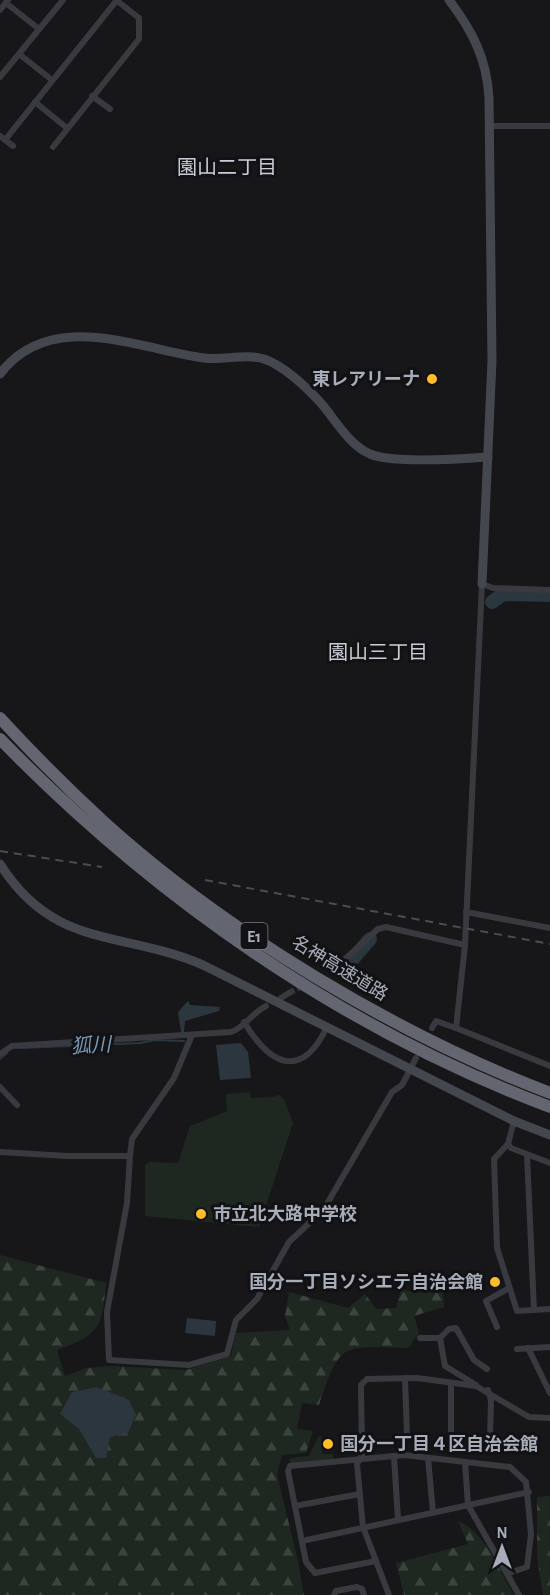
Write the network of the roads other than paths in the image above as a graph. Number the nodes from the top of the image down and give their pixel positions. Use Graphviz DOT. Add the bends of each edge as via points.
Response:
graph roads {
  1 [pos="63,0"];
  2 [pos="116,0"];
  3 [pos="449,0"];
  4 [pos="7,2"];
  5 [pos="0,10"];
  6 [pos="39,29"];
  7 [pos="19,54"];
  8 [pos="0,77"];
  9 [pos="52,80"];
  10 [pos="92,96"];
  11 [pos="35,102"];
  12 [pos="110,109"];
  13 [pos="490,126"];
  14 [pos="550,126"];
  15 [pos="67,128"];
  16 [pos="2,138"];
  17 [pos="12,146"];
  18 [pos="53,147"];
  19 [pos="0,374"];
  20 [pos="488,457"];
  21 [pos="482,584"];
  22 [pos="550,590"];
  23 [pos="0,718"];
  24 [pos="0,739"];
  25 [pos="0,864"];
  26 [pos="466,912"];
  27 [pos="550,928"];
  28 [pos="465,945"];
  29 [pos="333,969"];
  30 [pos="289,993"];
  31 [pos="281,998"];
  32 [pos="266,1006"];
  33 [pos="244,1022"];
  34 [pos="327,1027"];
  35 [pos="432,1028"];
  36 [pos="456,1028"];
  37 [pos="192,1035"];
  38 [pos="0,1054"];
  39 [pos="416,1058"];
  40 [pos="550,1066"];
  41 [pos="410,1070"];
  42 [pos="0,1087"];
  43 [pos="550,1093"];
  44 [pos="17,1105"];
  45 [pos="550,1107"];
  46 [pos="514,1121"];
  47 [pos="550,1135"];
  48 [pos="508,1144"];
  49 [pos="0,1152"];
  50 [pos="130,1155"];
  51 [pos="527,1155"];
  52 [pos="550,1163"];
  53 [pos="509,1288"];
  54 [pos="550,1309"];
  55 [pos="534,1310"];
  56 [pos="497,1327"];
  57 [pos="420,1338"];
  58 [pos="440,1338"];
  59 [pos="550,1347"];
  60 [pos="528,1348"];
  61 [pos="516,1349"];
  62 [pos="487,1369"];
  63 [pos="405,1378"];
  64 [pos="451,1383"];
  65 [pos="476,1386"];
  66 [pos="488,1390"];
  67 [pos="550,1393"];
  68 [pos="550,1418"];
  69 [pos="451,1433"];
  70 [pos="406,1436"];
  71 [pos="490,1438"];
  72 [pos="394,1456"];
  73 [pos="428,1458"];
  74 [pos="360,1459"];
  75 [pos="465,1462"];
  76 [pos="529,1492"];
  77 [pos="360,1494"];
  78 [pos="468,1505"];
  79 [pos="295,1506"];
  80 [pos="433,1512"];
  81 [pos="398,1520"];
  82 [pos="363,1527"];
  83 [pos="302,1541"];
  84 [pos="376,1561"];
  85 [pos="509,1573"];
  86 [pos="334,1595"];
  87 [pos="364,1595"];
  88 [pos="389,1595"];
  89 [pos="519,1595"];
  1 -- 6 [label="street"];
  2 -- 9 [label="street"];
  2 -- 10 [label="street" via="139,18 139,39"];
  3 -- 13 [label="street" via="483,56"];
  4 -- 5 [label="street"];
  4 -- 6 [label="street"];
  6 -- 7 [label="street"];
  7 -- 8 [label="street"];
  7 -- 9 [label="street"];
  9 -- 11 [label="street"];
  10 -- 12 [label="street"];
  10 -- 15 [label="street"];
  11 -- 15 [label="street"];
  11 -- 16 [label="street"];
  13 -- 14 [label="street"];
  13 -- 20 [label="street" via="492,318"];
  15 -- 18 [label="street"];
  16 -- 17 [label="street"];
  19 -- 20 [label="street" via="29,347 70,336 206,358 258,357 274,363 300,383 352,441 370,454 389,458"];
  20 -- 21 [label="street"];
  21 -- 22 [label="street" via="493,588"];
  21 -- 26 [label="street"];
  23 -- 43 [label="highway, 名神高速道路 / E1" via="107,825 210,906 381,1014"];
  24 -- 45 [label="highway, 名神高速道路 / E1" via="99,835 258,956 410,1045"];
  25 -- 34 [label="street" via="33,904 69,927 192,960"];
  26 -- 27 [label="street"];
  26 -- 28 [label="street"];
  28 -- 29 [label="street" via="386,927 378,929"];
  28 -- 36 [label="street"];
  30 -- 31 [label="street"];
  32 -- 33 [label="street"];
  33 -- 34 [label="street" via="266,1053 284,1061 296,1060 315,1049"];
  33 -- 37 [label="street" via="231,1032"];
  34 -- 41 [label="street"];
  35 -- 36 [label="street" via="436,1021"];
  36 -- 40 [label="street"];
  37 -- 38 [label="street" via="12,1046"];
  37 -- 50 [label="street" via="174,1077 132,1139"];
  39 -- 41 [label="street"];
  41 -- 46 [label="street"];
  41 -- 50 [label="street" via="402,1085 392,1092 320,1213 289,1242 256,1299 236,1320 227,1354 189,1365 109,1360 107,1312 127,1203"];
  42 -- 44 [label="street"];
  46 -- 47 [label="street"];
  46 -- 48 [label="street"];
  48 -- 51 [label="street"];
  48 -- 53 [label="street" via="494,1159 497,1248"];
  49 -- 50 [label="street"];
  51 -- 52 [label="street"];
  51 -- 55 [label="street"];
  53 -- 55 [label="street" via="517,1311"];
  53 -- 56 [label="street" via="486,1301"];
  54 -- 55 [label="street"];
  57 -- 58 [label="street"];
  58 -- 62 [label="street" via="456,1328 474,1360"];
  58 -- 65 [label="street" via="445,1366"];
  59 -- 60 [label="street"];
  60 -- 61 [label="street"];
  60 -- 67 [label="street"];
  63 -- 64 [label="street"];
  63 -- 70 [label="street"];
  63 -- 74 [label="street" via="367,1379 361,1385"];
  64 -- 65 [label="street"];
  64 -- 69 [label="street"];
  65 -- 66 [label="street"];
  66 -- 68 [label="street" via="529,1417"];
  66 -- 71 [label="street"];
  72 -- 73 [label="street"];
  72 -- 74 [label="street"];
  72 -- 81 [label="street"];
  73 -- 75 [label="street"];
  73 -- 80 [label="street"];
  74 -- 77 [label="street"];
  74 -- 79 [label="street" via="290,1466"];
  75 -- 76 [label="street" via="510,1467 526,1482"];
  75 -- 78 [label="street"];
  76 -- 78 [label="street"];
  76 -- 85 [label="street" via="530,1559 527,1567"];
  77 -- 79 [label="street"];
  77 -- 82 [label="street"];
  78 -- 80 [label="street"];
  78 -- 85 [label="street"];
  79 -- 83 [label="street"];
  80 -- 81 [label="street"];
  81 -- 82 [label="street"];
  82 -- 83 [label="street"];
  82 -- 84 [label="street"];
  83 -- 84 [label="street" via="306,1562 315,1573"];
  84 -- 88 [label="street"];
  85 -- 89 [label="street"];
  86 -- 87 [label="street" via="336,1591 357,1587"];
}
